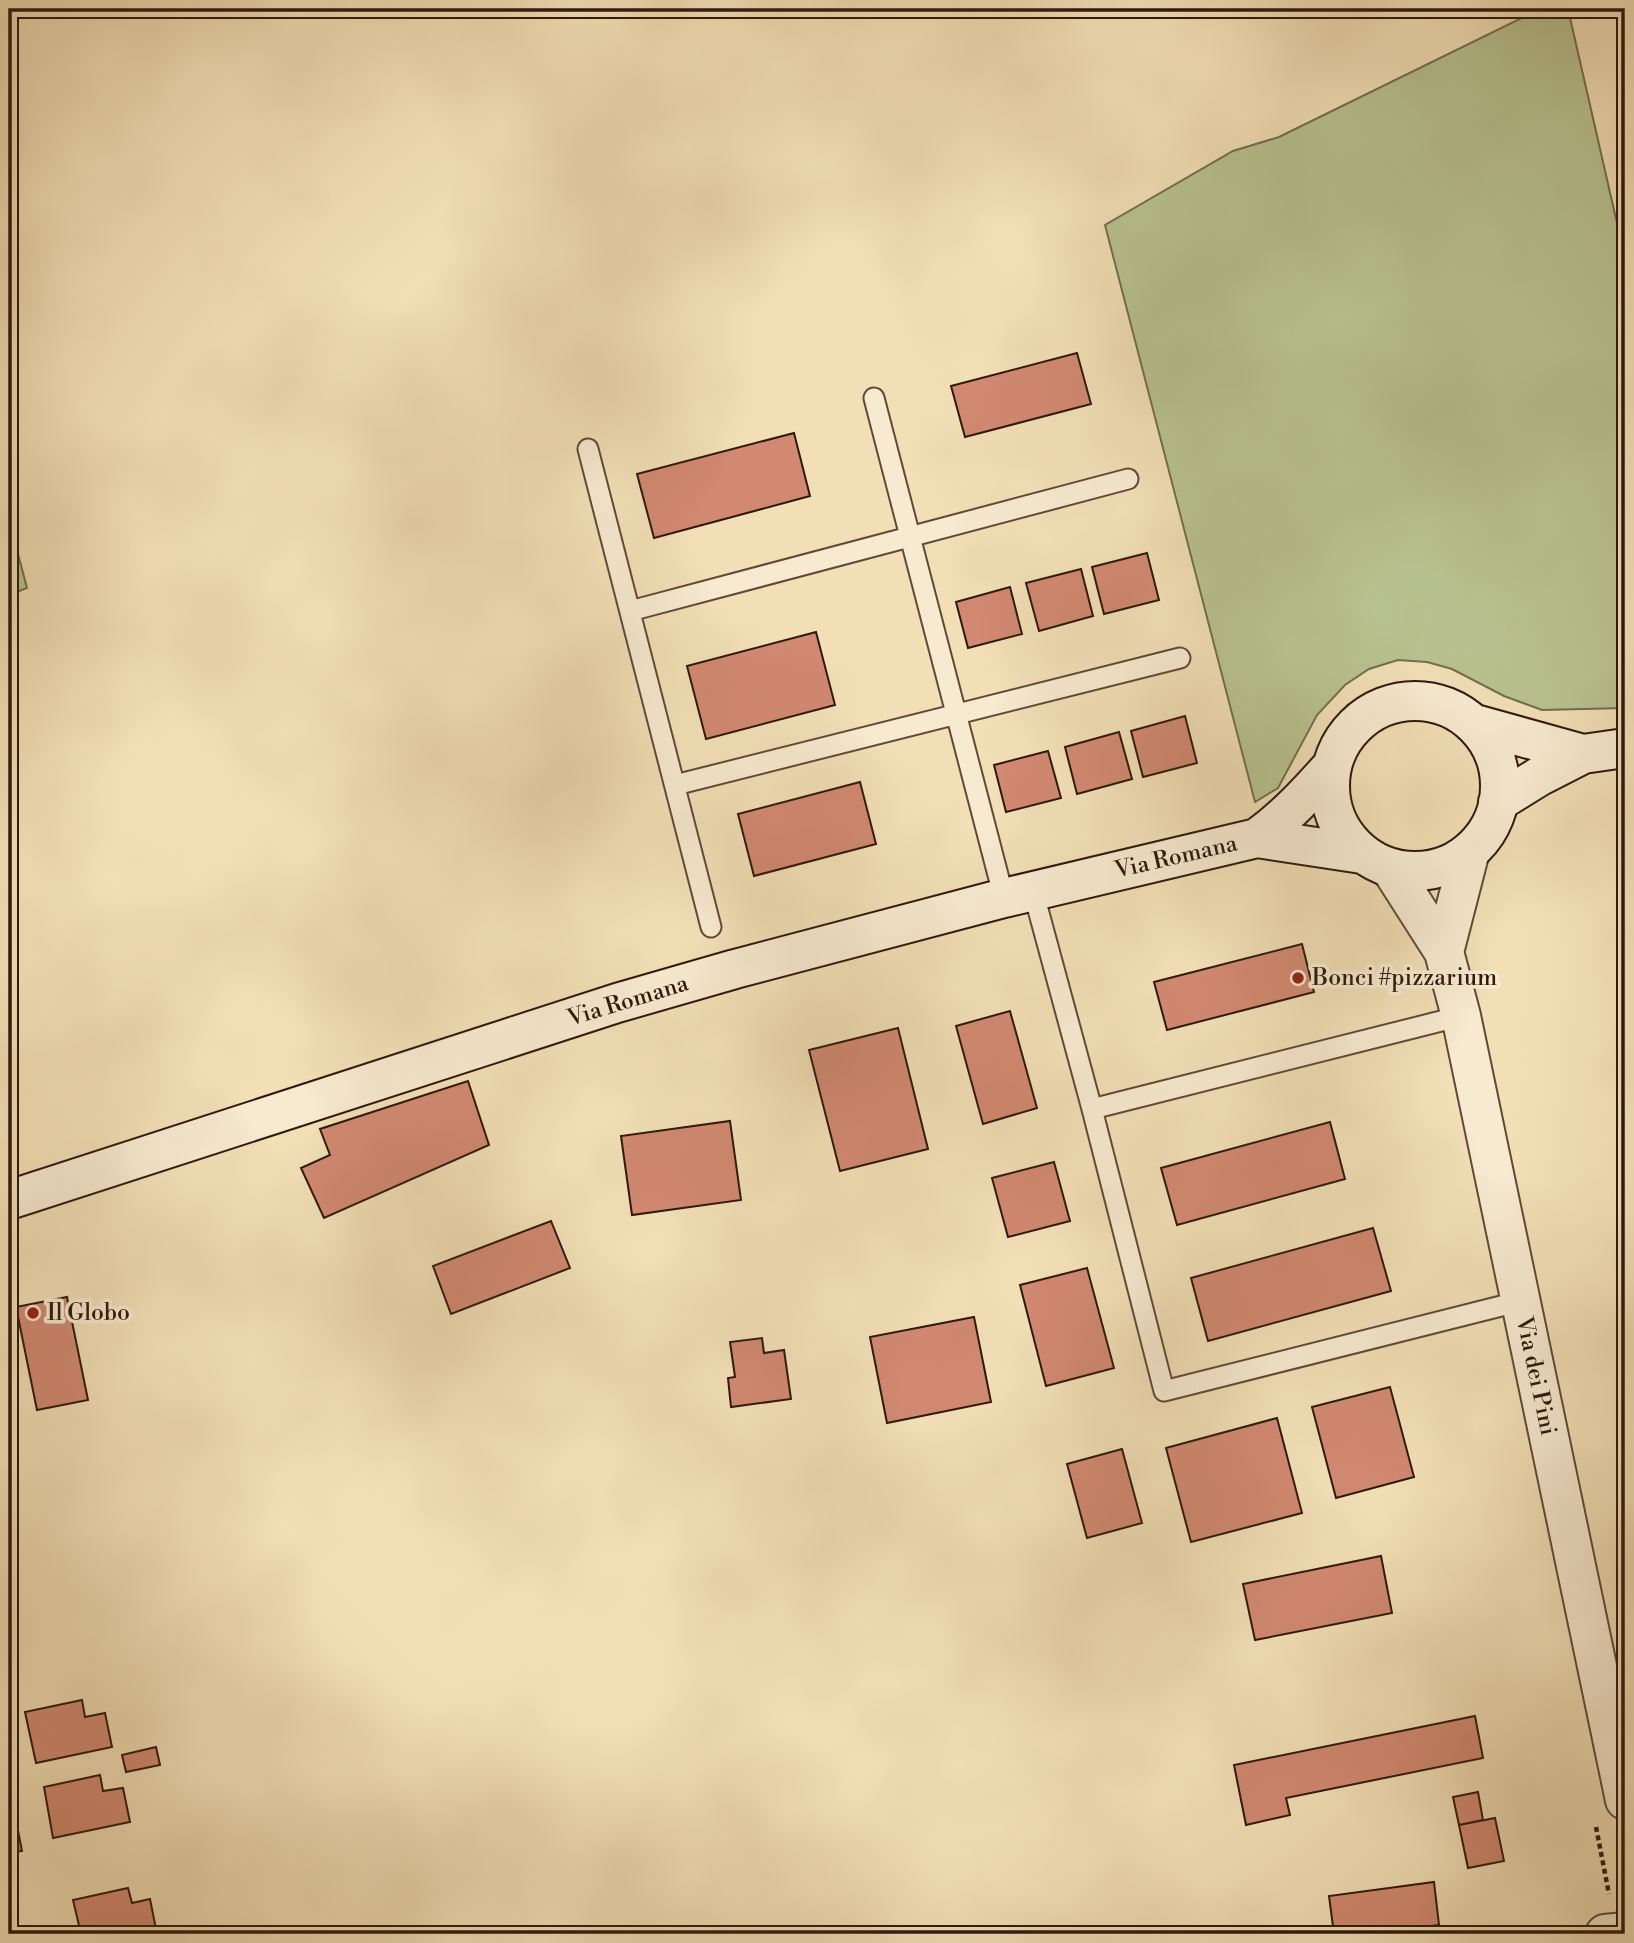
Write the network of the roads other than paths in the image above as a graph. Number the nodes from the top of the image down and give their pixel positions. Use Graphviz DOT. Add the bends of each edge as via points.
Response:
graph roads {
  1 [pos="874,398"];
  2 [pos="588,449"];
  3 [pos="1128,478"];
  4 [pos="909,536"];
  5 [pos="630,611"];
  6 [pos="1180,658"];
  7 [pos="955,714"];
  8 [pos="1475,724"];
  9 [pos="1625,748"];
  10 [pos="1583,754"];
  11 [pos="1332,766"];
  12 [pos="675,785"];
  13 [pos="1498,802"];
  14 [pos="1257,838"];
  15 [pos="1470,851"];
  16 [pos="1376,862"];
  17 [pos="1019,895"];
  18 [pos="711,927"];
  19 [pos="1444,951"];
  20 [pos="1461,1016"];
  21 [pos="1093,1109"];
  22 [pos="9,1200"];
  23 [pos="1521,1301"];
  24 [pos="1625,1800"];
  1 -- 4 [label="lane"];
  2 -- 5 [label="lane"];
  3 -- 4 [label="lane"];
  4 -- 5 [label="lane"];
  4 -- 7 [label="lane"];
  5 -- 12 [label="lane"];
  6 -- 7 [label="lane"];
  7 -- 12 [label="lane"];
  7 -- 17 [label="lane"];
  8 -- 10 [label="main road"];
  8 -- 11 [label="main road" via="1446,706 1414,702 1383,706 1360,720 1339,747"];
  8 -- 13 [label="main road" via="1497,762"];
  9 -- 10 [label="main road"];
  10 -- 13 [label="main road"];
  11 -- 14 [label="main road" via="1294,808"];
  11 -- 16 [label="main road" via="1335,815 1349,840"];
  12 -- 18 [label="lane"];
  13 -- 15 [label="main road" via="1485,832"];
  14 -- 16 [label="main road"];
  14 -- 17 [label="main road, Via Romana"];
  15 -- 16 [label="main road" via="1433,868 1413,871"];
  15 -- 19 [label="main road"];
  16 -- 19 [label="main road"];
  17 -- 21 [label="lane"];
  17 -- 22 [label="main road, Via Romana" via="617,1003"];
  19 -- 20 [label="main road, Via dei Pini"];
  20 -- 21 [label="lane"];
  20 -- 23 [label="main road, Via dei Pini"];
  21 -- 23 [label="lane" via="1164,1391"];
  23 -- 24 [label="main road, Via dei Pini"];
}
